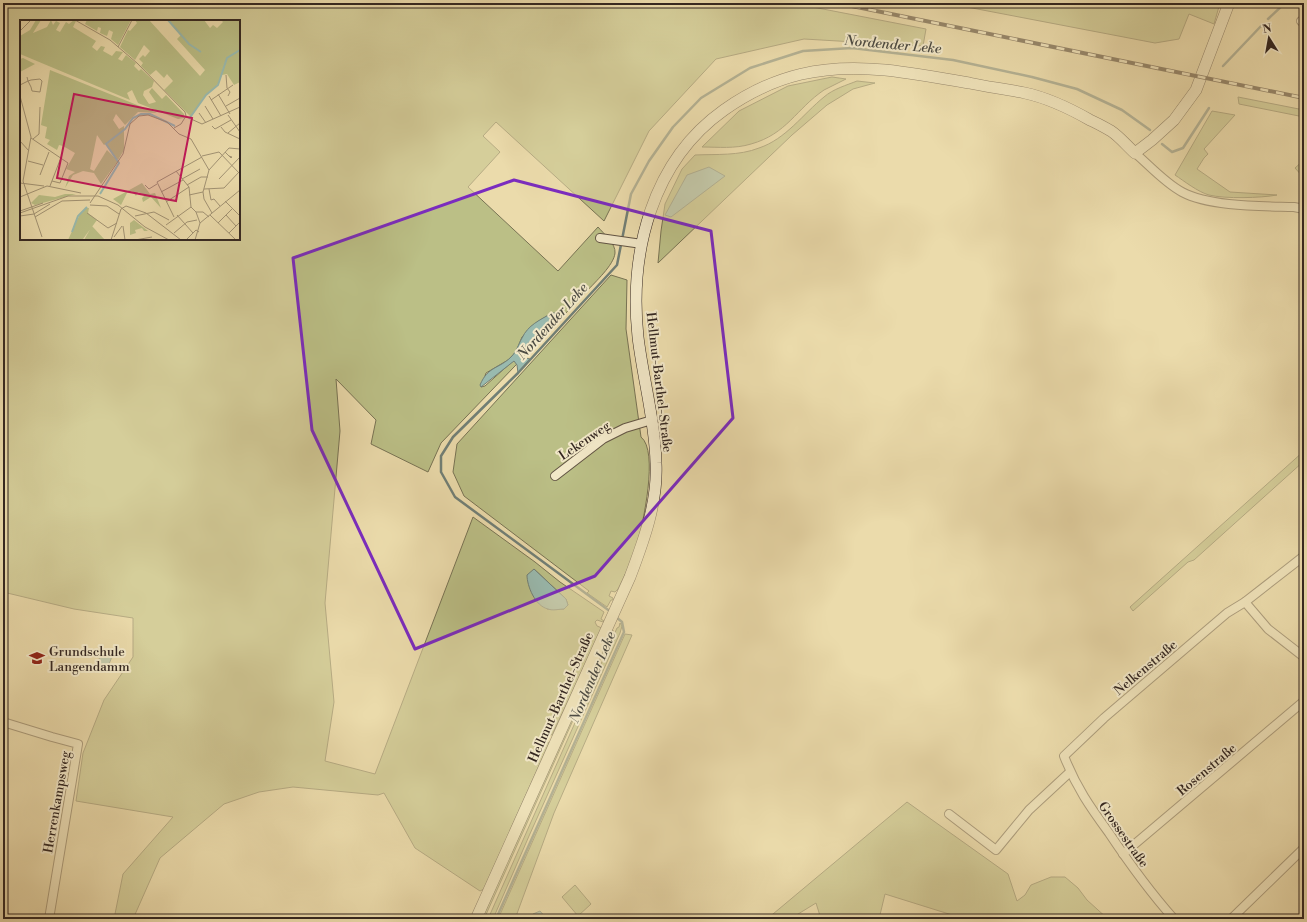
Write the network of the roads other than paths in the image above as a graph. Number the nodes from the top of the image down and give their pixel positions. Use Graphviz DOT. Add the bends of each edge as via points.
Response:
graph roads {
  1 [pos="1229,3"];
  2 [pos="1135,153"];
  3 [pos="1304,209"];
  4 [pos="600,238"];
  5 [pos="642,244"];
  6 [pos="652,420"];
  7 [pos="555,476"];
  8 [pos="1304,556"];
  9 [pos="1246,602"];
  10 [pos="1304,657"];
  11 [pos="1304,701"];
  12 [pos="3,722"];
  13 [pos="1064,756"];
  14 [pos="1070,772"];
  15 [pos="949,814"];
  16 [pos="1304,848"];
  17 [pos="1123,854"];
  18 [pos="49,919"];
  19 [pos="476,919"];
  20 [pos="1174,919"];
  21 [pos="1231,919"];
  1 -- 2 [label="street" via="1196,90 1174,120"];
  2 -- 3 [label="street" via="1168,183 1195,198 1223,203"];
  2 -- 5 [label="street, Hellmut-Barthel-Straße" via="1111,131 1050,100 1026,93 859,67 809,72 761,87 740,98 700,129 678,156 657,193 647,219"];
  4 -- 5 [label="street"];
  5 -- 6 [label="street, Hellmut-Barthel-Straße" via="636,315"];
  6 -- 7 [label="street, Lekenweg" via="625,428 603,439"];
  6 -- 19 [label="street, Hellmut-Barthel-Straße" via="656,487 639,553"];
  8 -- 9 [label="street, Nelkenstraße"];
  9 -- 10 [label="street" via="1268,629"];
  9 -- 13 [label="street, Nelkenstraße" via="1228,613 1192,643 1104,718"];
  11 -- 17 [label="street, Rosenstraße"];
  12 -- 18 [label="street, Herrenkampsweg" via="78,744"];
  13 -- 14 [label="street, Grossestraße"];
  14 -- 15 [label="street" via="1029,810 996,850"];
  14 -- 17 [label="street, Grossestraße"];
  16 -- 21 [label="street"];
  17 -- 20 [label="street, Grossestraße"];
}
